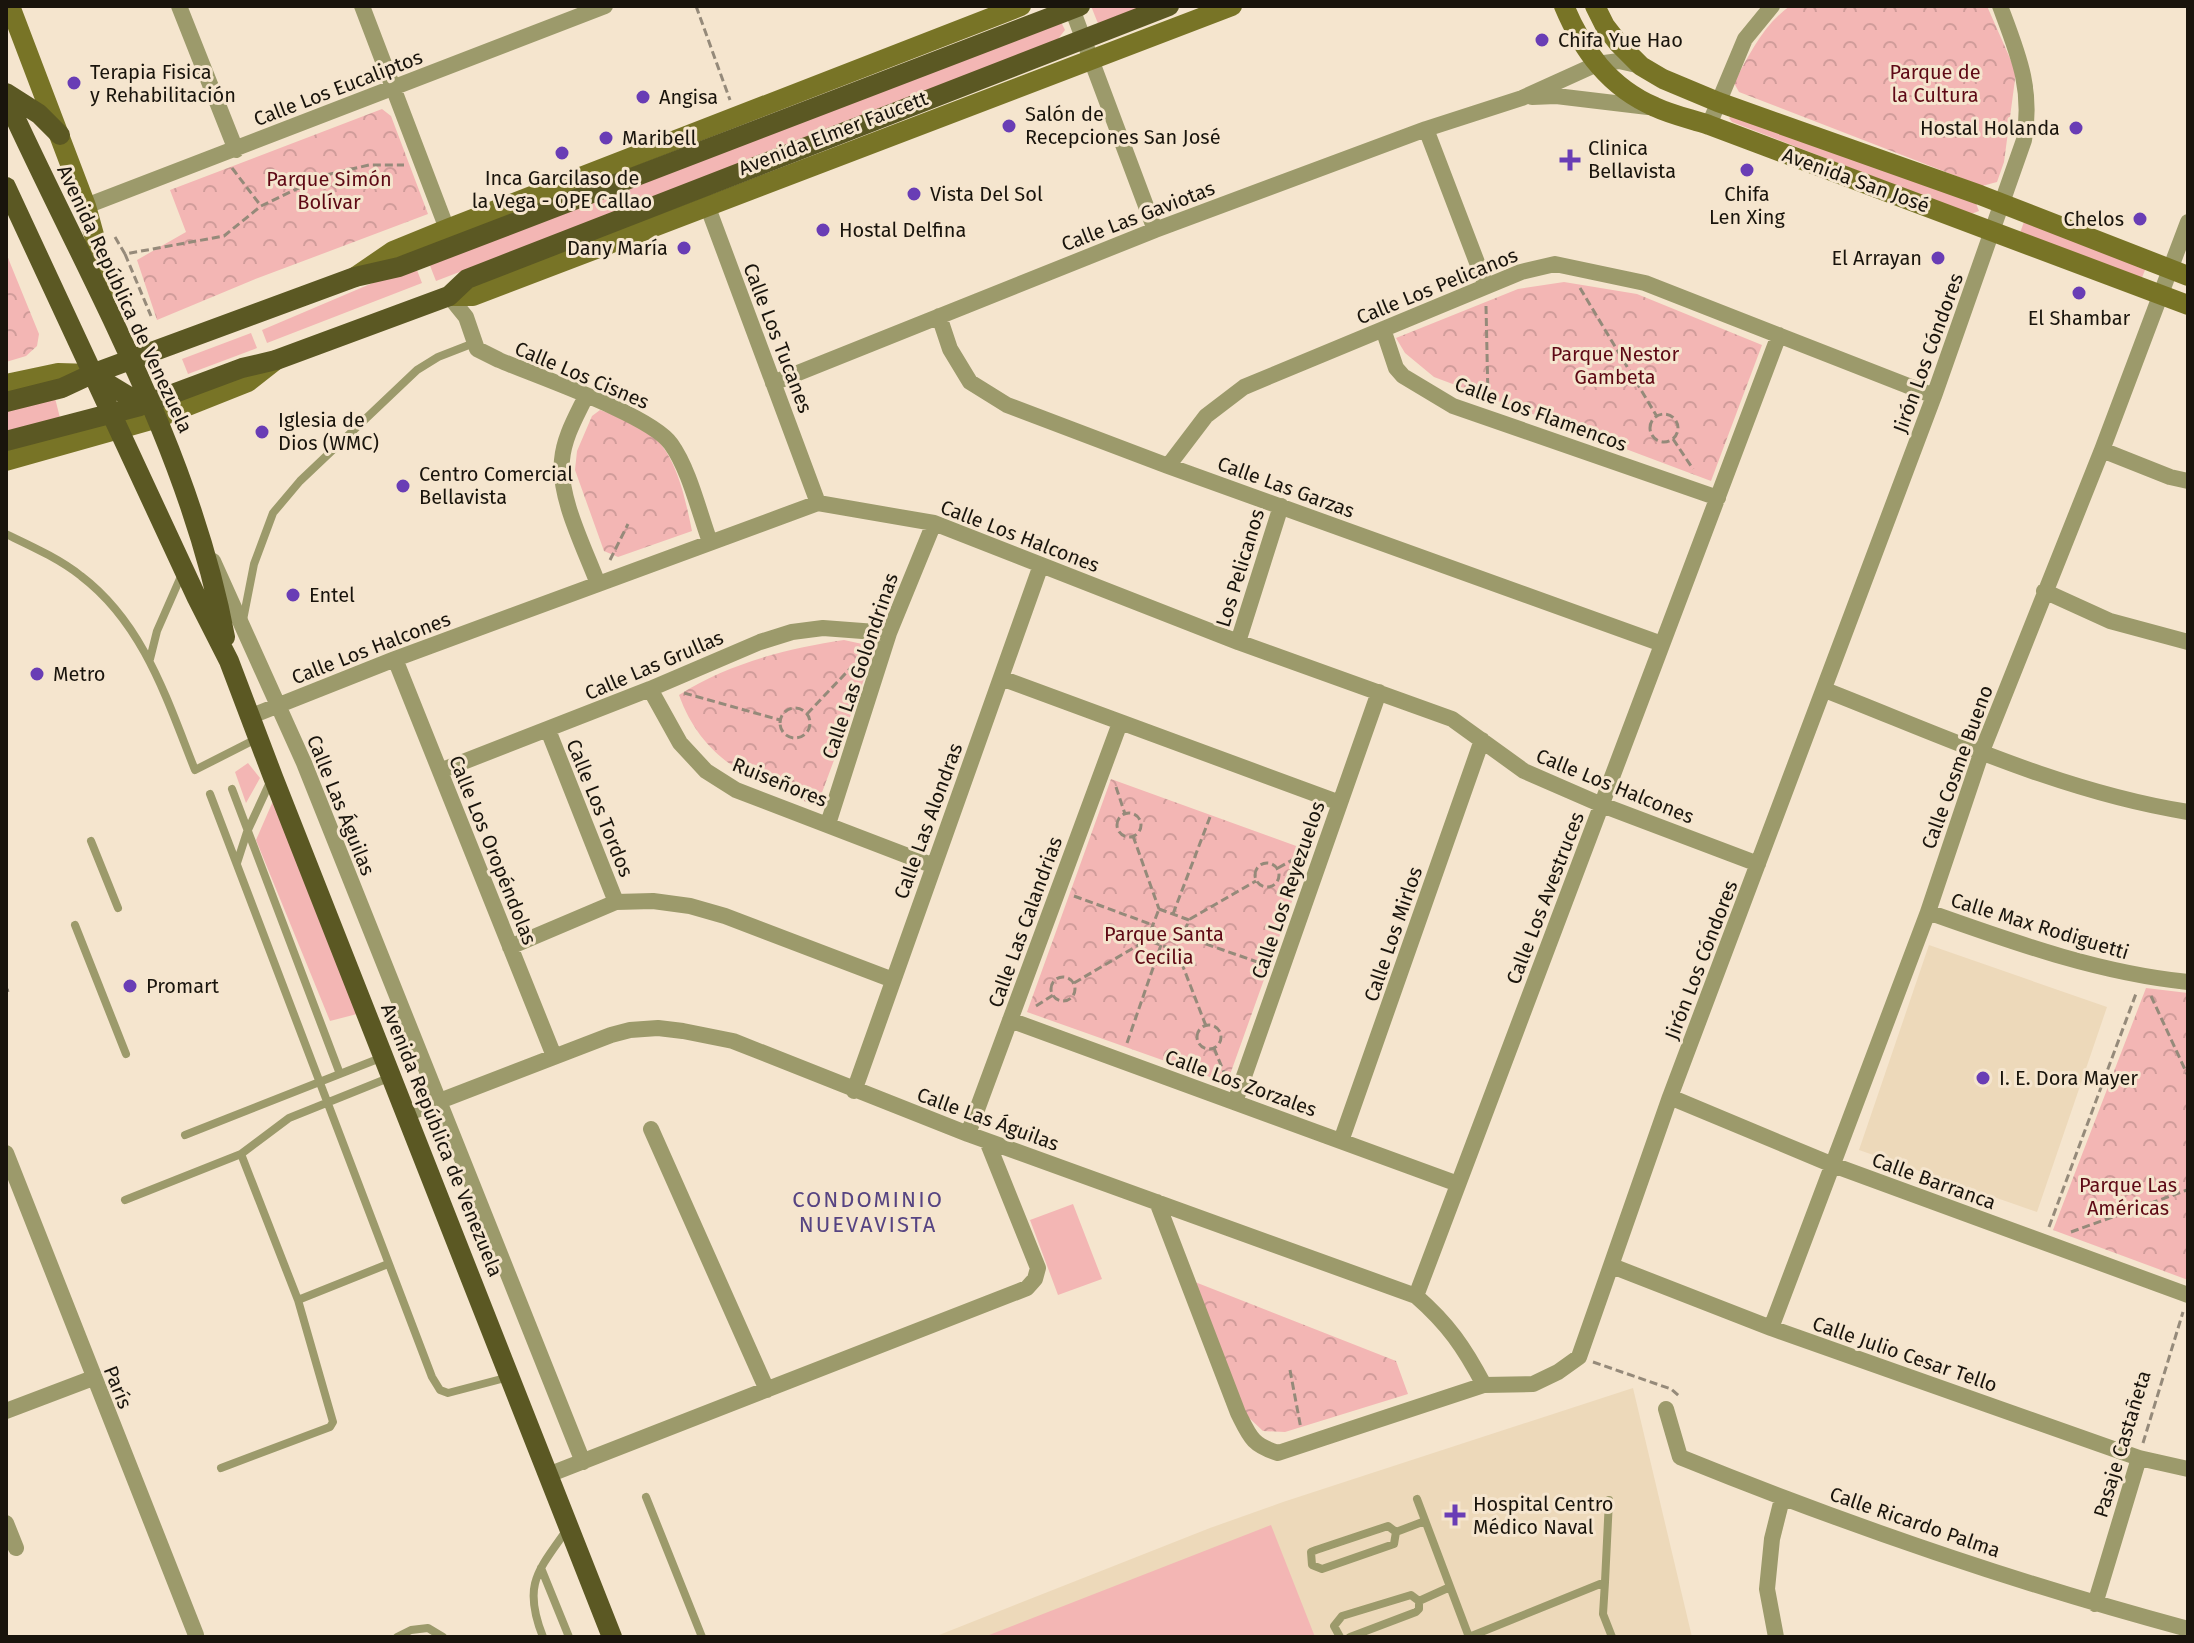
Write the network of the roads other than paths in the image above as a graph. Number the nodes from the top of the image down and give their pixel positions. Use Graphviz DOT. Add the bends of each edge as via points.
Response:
graph roads {
  1 [pos="10,6"];
  2 [pos="179,6"];
  3 [pos="362,6"];
  4 [pos="605,6"];
  5 [pos="1021,6"];
  6 [pos="1169,6"];
  7 [pos="1232,6"];
  8 [pos="1564,6"];
  9 [pos="1595,6"];
  10 [pos="1772,6"];
  11 [pos="2000,6"];
  12 [pos="1074,7"];
  13 [pos="1083,38"];
  14 [pos="1091,60"];
  15 [pos="1597,64"];
  16 [pos="1641,66"];
  17 [pos="394,88"];
  18 [pos="6,95"];
  19 [pos="1522,98"];
  20 [pos="1718,102"];
  21 [pos="1657,108"];
  22 [pos="1709,125"];
  23 [pos="1426,129"];
  24 [pos="60,135"];
  25 [pos="14,137"];
  26 [pos="229,152"];
  27 [pos="6,187"];
  28 [pos="704,196"];
  29 [pos="2003,204"];
  30 [pos="86,206"];
  31 [pos="2188,222"];
  32 [pos="447,229"];
  33 [pos="1155,230"];
  34 [pos="1993,231"];
  35 [pos="2179,273"];
  36 [pos="355,277"];
  37 [pos="1486,286"];
  38 [pos="449,296"];
  39 [pos="2159,296"];
  40 [pos="104,303"];
  41 [pos="2188,305"];
  42 [pos="939,316"];
  43 [pos="1383,329"];
  44 [pos="1779,335"];
  45 [pos="474,343"];
  46 [pos="131,361"];
  47 [pos="92,374"];
  48 [pos="773,383"];
  49 [pos="6,384"];
  50 [pos="586,396"];
  51 [pos="1934,396"];
  52 [pos="6,402"];
  53 [pos="152,411"];
  54 [pos="115,423"];
  55 [pos="6,441"];
  56 [pos="2102,450"];
  57 [pos="6,461"];
  58 [pos="1168,466"];
  59 [pos="2188,481"];
  60 [pos="1714,496"];
  61 [pos="818,503"];
  62 [pos="1281,506"];
  63 [pos="934,523"];
  64 [pos="198,527"];
  65 [pos="6,534"];
  66 [pos="710,542"];
  67 [pos="1041,565"];
  68 [pos="184,570"];
  69 [pos="598,584"];
  70 [pos="2044,591"];
  71 [pos="242,624"];
  72 [pos="889,633"];
  73 [pos="1238,642"];
  74 [pos="2188,642"];
  75 [pos="1662,644"];
  76 [pos="150,659"];
  77 [pos="395,659"];
  78 [pos="229,661"];
  79 [pos="1001,678"];
  80 [pos="653,688"];
  81 [pos="1825,690"];
  82 [pos="1379,692"];
  83 [pos="279,706"];
  84 [pos="249,717"];
  85 [pos="1120,723"];
  86 [pos="548,730"];
  87 [pos="258,738"];
  88 [pos="1482,740"];
  89 [pos="1982,751"];
  90 [pos="440,771"];
  91 [pos="273,777"];
  92 [pos="232,789"];
  93 [pos="210,794"];
  94 [pos="1340,803"];
  95 [pos="1602,805"];
  96 [pos="2188,812"];
  97 [pos="828,824"];
  98 [pos="247,832"];
  99 [pos="91,841"];
  100 [pos="237,864"];
  101 [pos="1758,864"];
  102 [pos="934,866"];
  103 [pos="616,902"];
  104 [pos="118,908"];
  105 [pos="1928,912"];
  106 [pos="75,925"];
  107 [pos="510,947"];
  108 [pos="893,980"];
  109 [pos="2188,982"];
  110 [pos="1010,1020"];
  111 [pos="126,1054"];
  112 [pos="554,1056"];
  113 [pos="384,1057"];
  114 [pos="340,1074"];
  115 [pos="391,1077"];
  116 [pos="321,1082"];
  117 [pos="854,1091"];
  118 [pos="1670,1097"];
  119 [pos="438,1101"];
  120 [pos="328,1102"];
  121 [pos="1235,1102"];
  122 [pos="406,1114"];
  123 [pos="651,1129"];
  124 [pos="968,1134"];
  125 [pos="185,1135"];
  126 [pos="987,1141"];
  127 [pos="1341,1141"];
  128 [pos="6,1153"];
  129 [pos="241,1154"];
  130 [pos="1833,1165"];
  131 [pos="1458,1184"];
  132 [pos="125,1200"];
  133 [pos="1157,1202"];
  134 [pos="388,1264"];
  135 [pos="1612,1266"];
  136 [pos="1416,1296"];
  137 [pos="298,1300"];
  138 [pos="2186,1302"];
  139 [pos="1771,1328"];
  140 [pos="509,1377"];
  141 [pos="93,1378"];
  142 [pos="1484,1385"];
  143 [pos="767,1390"];
  144 [pos="6,1411"];
  145 [pos="1668,1415"];
  146 [pos="2139,1458"];
  147 [pos="583,1462"];
  148 [pos="221,1468"];
  149 [pos="2188,1469"];
  150 [pos="548,1475"];
  151 [pos="646,1497"];
  152 [pos="1417,1499"];
  153 [pos="1782,1499"];
  154 [pos="1609,1500"];
  155 [pos="1425,1521"];
  156 [pos="6,1523"];
  157 [pos="569,1527"];
  158 [pos="1396,1532"];
  159 [pos="16,1548"];
  160 [pos="541,1567"];
  161 [pos="1605,1582"];
  162 [pos="1450,1587"];
  163 [pos="1419,1601"];
  164 [pos="2095,1604"];
  165 [pos="2188,1629"];
  166 [pos="196,1635"];
  167 [pos="397,1637"];
  168 [pos="443,1637"];
  169 [pos="543,1637"];
  170 [pos="569,1637"];
  171 [pos="612,1637"];
  172 [pos="702,1637"];
  173 [pos="1340,1637"];
  174 [pos="1350,1637"];
  175 [pos="1469,1637"];
  176 [pos="1612,1637"];
  177 [pos="1776,1637"];
  1 -- 24 [label="main road"];
  2 -- 26 [label="street"];
  3 -- 17 [label="street"];
  4 -- 17 [label="street, Calle Los Eucaliptos"];
  5 -- 32 [label="main road, Avenida Elmer Faucett"];
  6 -- 13 [label="main road, Avenida Elmer Faucett"];
  7 -- 14 [label="main road, Avenida Elmer Faucett"];
  8 -- 15 [label="main road, Avenida San José"];
  9 -- 16 [label="main road, Avenida San José" via="1605,26"];
  10 -- 20 [label="street" via="1745,39"];
  11 -- 29 [label="street, Jirón Los Cóndores" via="2028,96 2024,140"];
  12 -- 13 [label="street"];
  12 -- 36 [label="main road, Avenida Elmer Faucett" via="399,267"];
  13 -- 14 [label="street"];
  13 -- 28 [label="main road, Avenida Elmer Faucett"];
  14 -- 28 [label="main road, Avenida Elmer Faucett"];
  14 -- 33 [label="street"];
  15 -- 16 [label="street, Calle Las Gaviotas"];
  15 -- 19 [label="street, Calle Las Gaviotas"];
  15 -- 21 [label="main road, Avenida San José" via="1616,84"];
  16 -- 20 [label="main road, Avenida San José"];
  17 -- 26 [label="street, Calle Los Eucaliptos"];
  17 -- 32 [label="street"];
  18 -- 24 [label="main road" via="39,114"];
  18 -- 25 [label="main road, Avenida República de Venezuela"];
  19 -- 21 [label="street, Calle Las Gaviotas" via="1556,96"];
  19 -- 23 [label="street, Calle Las Gaviotas"];
  20 -- 22 [label="street"];
  20 -- 29 [label="main road, Avenida San José"];
  21 -- 22 [label="main road, Avenida San José"];
  22 -- 34 [label="main road, Avenida San José"];
  23 -- 33 [label="street, Calle Las Gaviotas"];
  23 -- 37 [label="street"];
  24 -- 30 [label="main road"];
  25 -- 40 [label="main road, Avenida República de Venezuela"];
  26 -- 30 [label="street, Calle Los Eucaliptos"];
  27 -- 47 [label="main road, Avenida República de Venezuela"];
  28 -- 38 [label="main road, Avenida Elmer Faucett" via="467,279"];
  28 -- 48 [label="street, Calle Los Tucanes"];
  29 -- 34 [label="street, Jirón Los Cóndores"];
  29 -- 35 [label="main road, Avenida San José"];
  30 -- 40 [label="main road"];
  31 -- 35 [label="street, Calle Cosme Bueno"];
  32 -- 36 [label="main road, Avenida Elmer Faucett" via="393,251"];
  33 -- 42 [label="street, Calle Las Gaviotas"];
  34 -- 39 [label="main road, Avenida San José"];
  34 -- 51 [label="street, Jirón Los Cóndores"];
  35 -- 39 [label="street, Calle Cosme Bueno"];
  36 -- 46 [label="main road, Avenida Elmer Faucett"];
  37 -- 43 [label="street, Calle Los Pelicanos"];
  37 -- 44 [label="street, Calle Los Pelicanos" via="1521,272 1567,266 1645,283"];
  38 -- 45 [label="street" via="466,317"];
  38 -- 53 [label="main road, Avenida Elmer Faucett" via="242,368"];
  39 -- 41 [label="main road, Avenida San José"];
  39 -- 56 [label="street, Calle Cosme Bueno"];
  40 -- 46 [label="main road, Avenida República de Venezuela"];
  42 -- 48 [label="street, Calle Las Gaviotas"];
  42 -- 58 [label="street, Calle Las Garzas" via="950,349 970,382 1007,405"];
  43 -- 58 [label="street, Calle Los Pelicanos" via="1244,387 1206,416"];
  43 -- 60 [label="street, Calle Los Flamencos" via="1403,376 1453,406"];
  44 -- 51 [label="street, Calle Los Pelicanos"];
  44 -- 60 [label="street, Calle Los Avestruces"];
  45 -- 50 [label="street, Calle Los Cisnes" via="488,356"];
  45 -- 71 [label="lane" via="417,370 282,502 264,532"];
  46 -- 47 [label="main road, Avenida Elmer Faucett"];
  46 -- 53 [label="main road, Avenida República de Venezuela"];
  47 -- 49 [label="main road, Avenida Elmer Faucett" via="58,373"];
  47 -- 52 [label="main road, Avenida Elmer Faucett" via="62,388"];
  47 -- 53 [label="main road"];
  47 -- 54 [label="main road, Avenida República de Venezuela"];
  48 -- 61 [label="street, Calle Los Tucanes"];
  50 -- 66 [label="street, Calle Los Cisnes" via="664,435 679,458"];
  50 -- 69 [label="street" via="566,442 562,479"];
  51 -- 81 [label="street, Jirón Los Cóndores"];
  53 -- 54 [label="main road, Avenida Elmer Faucett"];
  53 -- 64 [label="main road, Avenida República de Venezuela"];
  54 -- 55 [label="main road, Avenida Elmer Faucett"];
  54 -- 57 [label="main road, Avenida Elmer Faucett"];
  54 -- 68 [label="main road, Avenida República de Venezuela"];
  56 -- 59 [label="street"];
  56 -- 70 [label="street, Calle Cosme Bueno"];
  58 -- 62 [label="street, Calle Las Garzas"];
  60 -- 75 [label="street, Calle Los Avestruces"];
  61 -- 63 [label="street, Calle Los Halcones"];
  61 -- 66 [label="street, Calle Los Halcones"];
  62 -- 73 [label="street, Los Pelicanos"];
  62 -- 75 [label="street, Calle Las Garzas"];
  63 -- 67 [label="street, Calle Los Halcones"];
  63 -- 72 [label="street, Calle Las Golondrinas"];
  64 -- 71 [label="street, Calle Las Águilas"];
  64 -- 78 [label="main road, Avenida República de Venezuela"];
  65 -- 76 [label="lane" via="80,575 107,599"];
  66 -- 69 [label="street, Calle Los Halcones"];
  67 -- 73 [label="street, Calle Los Halcones"];
  67 -- 79 [label="street, Calle Las Alondras"];
  68 -- 76 [label="lane"];
  68 -- 78 [label="main road, Avenida República de Venezuela"];
  69 -- 77 [label="street, Calle Los Halcones"];
  70 -- 74 [label="street" via="2110,621"];
  70 -- 89 [label="street, Calle Cosme Bueno"];
  71 -- 83 [label="street, Calle Las Águilas"];
  72 -- 80 [label="street, Calle Las Grullas" via="823,628 792,632"];
  72 -- 97 [label="street, Calle Las Golondrinas"];
  73 -- 82 [label="street, Calle Los Halcones"];
  75 -- 95 [label="street, Calle Los Avestruces"];
  76 -- 87 [label="lane" via="195,770"];
  77 -- 83 [label="street, Calle Los Halcones"];
  77 -- 90 [label="street, Calle Los Oropéndolas"];
  78 -- 84 [label="main road, Avenida República de Venezuela"];
  79 -- 85 [label="street"];
  79 -- 102 [label="street, Calle Las Alondras"];
  80 -- 86 [label="street, Calle Las Grullas"];
  80 -- 97 [label="street, Ruiseñores" via="680,743 706,771 736,790"];
  81 -- 89 [label="street"];
  81 -- 101 [label="street, Jirón Los Cóndores"];
  82 -- 88 [label="street, Calle Los Halcones" via="1452,719"];
  82 -- 94 [label="street, Calle Los Reyezuelos"];
  83 -- 84 [label="street, Calle Los Halcones"];
  83 -- 119 [label="street, Calle Las Águilas"];
  84 -- 87 [label="main road, Avenida República de Venezuela"];
  85 -- 94 [label="street"];
  85 -- 110 [label="street, Calle Las Calandrias"];
  86 -- 90 [label="street, Calle Las Grullas"];
  86 -- 103 [label="street, Calle Los Tordos"];
  87 -- 91 [label="main road, Avenida República de Venezuela"];
  88 -- 95 [label="street, Calle Los Halcones" via="1524,771"];
  88 -- 127 [label="street, Calle Los Mirlos"];
  89 -- 96 [label="street" via="2063,782"];
  89 -- 105 [label="street, Calle Cosme Bueno"];
  90 -- 107 [label="street, Calle Los Oropéndolas"];
  91 -- 98 [label="lane"];
  91 -- 113 [label="main road, Avenida República de Venezuela"];
  92 -- 98 [label="lane"];
  93 -- 100 [label="lane"];
  94 -- 121 [label="street, Calle Los Reyezuelos"];
  95 -- 101 [label="street, Calle Los Halcones"];
  95 -- 131 [label="street, Calle Los Avestruces"];
  97 -- 102 [label="street, Ruiseñores"];
  98 -- 100 [label="lane"];
  98 -- 114 [label="lane"];
  99 -- 104 [label="lane"];
  100 -- 116 [label="lane"];
  101 -- 118 [label="street, Jirón Los Cóndores"];
  102 -- 108 [label="street, Calle Las Alondras"];
  103 -- 107 [label="street"];
  103 -- 108 [label="street" via="690,906"];
  105 -- 109 [label="street, Calle Max Rodiguetti" via="2033,949 2142,978"];
  105 -- 130 [label="street, Calle Cosme Bueno"];
  106 -- 111 [label="lane"];
  107 -- 112 [label="street, Calle Los Oropéndolas"];
  108 -- 117 [label="street, Calle Las Alondras"];
  110 -- 121 [label="street, Calle Los Zorzales"];
  110 -- 124 [label="street, Calle Las Calandrias"];
  112 -- 117 [label="street, Calle Las Águilas" via="611,1035 658,1028 733,1041"];
  112 -- 119 [label="street, Calle Las Águilas"];
  113 -- 114 [label="lane"];
  113 -- 115 [label="main road, Avenida República de Venezuela"];
  114 -- 116 [label="lane"];
  115 -- 120 [label="lane"];
  115 -- 122 [label="main road, Avenida República de Venezuela"];
  116 -- 120 [label="lane"];
  116 -- 125 [label="lane"];
  117 -- 124 [label="street, Calle Las Águilas"];
  118 -- 130 [label="street, Calle Barranca"];
  118 -- 135 [label="street, Jirón Los Cóndores"];
  119 -- 122 [label="street, Calle Las Águilas"];
  119 -- 147 [label="street, Calle Las Águilas"];
  120 -- 129 [label="lane" via="289,1118"];
  120 -- 134 [label="lane"];
  121 -- 127 [label="street, Calle Los Zorzales"];
  122 -- 140 [label="main road, Avenida República de Venezuela"];
  123 -- 143 [label="street"];
  124 -- 126 [label="street, Calle Las Águilas"];
  126 -- 133 [label="street, Calle Las Águilas"];
  126 -- 143 [label="street" via="1038,1268 1035,1279 1027,1288"];
  127 -- 131 [label="street, Calle Los Zorzales"];
  128 -- 141 [label="street, París"];
  129 -- 132 [label="lane"];
  129 -- 137 [label="lane"];
  130 -- 138 [label="street, Calle Barranca" via="2044,1242"];
  130 -- 139 [label="street, Calle Cosme Bueno"];
  131 -- 136 [label="street, Calle Los Avestruces"];
  133 -- 136 [label="street, Calle Las Águilas"];
  133 -- 142 [label="street" via="1252,1441 1278,1453"];
  134 -- 137 [label="lane"];
  134 -- 140 [label="lane" via="440,1390 448,1393"];
  135 -- 139 [label="street, Calle Julio Cesar Tello"];
  135 -- 142 [label="street, Jirón Los Cóndores" via="1579,1357 1533,1384"];
  136 -- 142 [label="street, Calle Las Águilas" via="1441,1317"];
  137 -- 148 [label="lane" via="333,1422"];
  139 -- 146 [label="street, Calle Julio Cesar Tello"];
  140 -- 150 [label="main road, Avenida República de Venezuela"];
  141 -- 144 [label="street"];
  141 -- 166 [label="street, París"];
  143 -- 147 [label="street"];
  145 -- 153 [label="street, Calle Ricardo Palma" via="1680,1457"];
  146 -- 149 [label="street, Calle Julio Cesar Tello"];
  146 -- 164 [label="street, Pasaje Castañeta"];
  147 -- 150 [label="street"];
  150 -- 157 [label="main road, Avenida República de Venezuela"];
  151 -- 172 [label="lane"];
  152 -- 155 [label="lane"];
  153 -- 164 [label="street, Calle Ricardo Palma"];
  153 -- 177 [label="street" via="1767,1589"];
  154 -- 161 [label="lane"];
  155 -- 158 [label="lane"];
  155 -- 162 [label="lane"];
  156 -- 159 [label="street"];
  157 -- 160 [label="lane"];
  157 -- 171 [label="main road, Avenida República de Venezuela"];
  158 -- 158 [label="lane" via="1388,1526 1316,1550 1311,1552 1312,1565 1322,1569 1394,1544"];
  160 -- 169 [label="lane" via="532,1589"];
  160 -- 170 [label="lane"];
  161 -- 175 [label="lane"];
  161 -- 176 [label="lane" via="1603,1614"];
  162 -- 163 [label="lane"];
  162 -- 175 [label="lane"];
  163 -- 173 [label="lane" via="1411,1595 1342,1616 1334,1626"];
  163 -- 174 [label="lane" via="1416,1612"];
  164 -- 165 [label="street, Calle Ricardo Palma"];
  167 -- 168 [label="lane" via="428,1628"];
}
